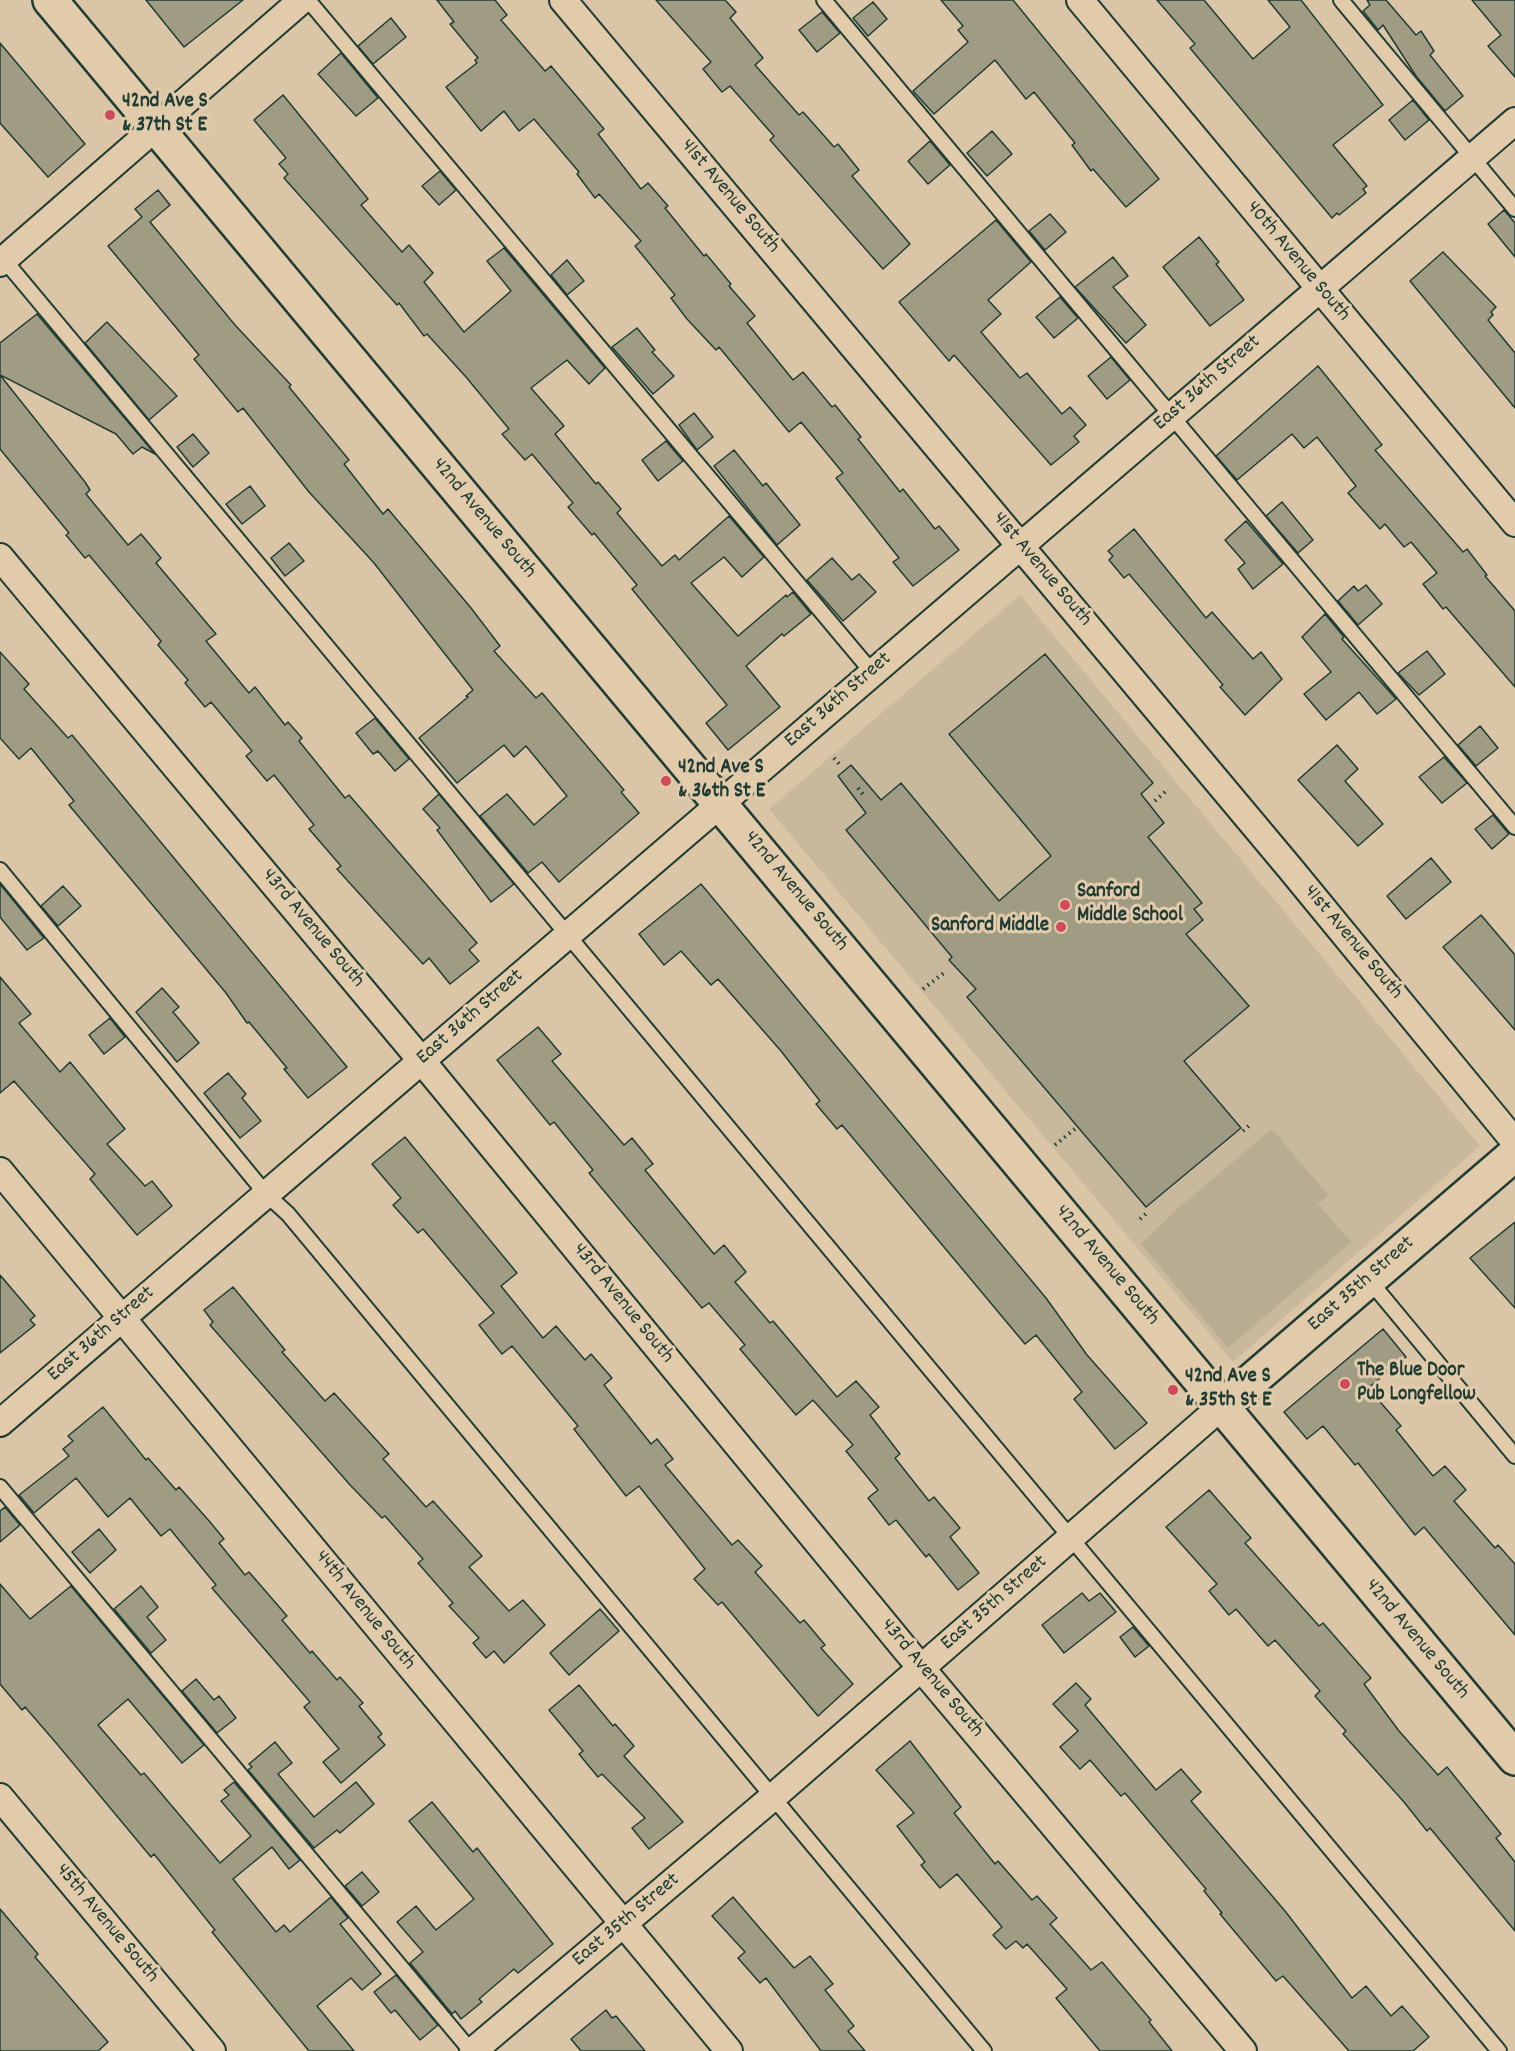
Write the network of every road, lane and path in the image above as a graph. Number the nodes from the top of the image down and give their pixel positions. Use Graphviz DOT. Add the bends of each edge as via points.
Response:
graph roads {
  1 [pos="50,0"];
  2 [pos="302,0"];
  3 [pos="308,0"];
  4 [pos="563,0"];
  5 [pos="824,0"];
  6 [pos="1080,0"];
  7 [pos="1341,0"];
  8 [pos="1515,121"];
  9 [pos="155,127"];
  10 [pos="1473,159"];
  11 [pos="1515,209"];
  12 [pos="1,259"];
  13 [pos="1318,287"];
  14 [pos="1171,416"];
  15 [pos="1515,523"];
  16 [pos="1020,546"];
  17 [pos="0,557"];
  18 [pos="872,672"];
  19 [pos="834,758"];
  20 [pos="839,765"];
  21 [pos="858,788"];
  22 [pos="1165,792"];
  23 [pos="865,797"];
  24 [pos="1155,801"];
  25 [pos="721,803"];
  26 [pos="1515,827"];
  27 [pos="0,870"];
  28 [pos="568,934"];
  29 [pos="945,972"];
  30 [pos="923,989"];
  31 [pos="421,1060"];
  32 [pos="1250,1125"];
  33 [pos="1076,1128"];
  34 [pos="1243,1131"];
  35 [pos="1515,1142"];
  36 [pos="1055,1145"];
  37 [pos="1515,1154"];
  38 [pos="0,1171"];
  39 [pos="266,1194"];
  40 [pos="1149,1211"];
  41 [pos="1140,1219"];
  42 [pos="1369,1280"];
  43 [pos="123,1318"];
  44 [pos="1222,1406"];
  45 [pos="0,1423"];
  46 [pos="1515,1456"];
  47 [pos="0,1487"];
  48 [pos="1072,1538"];
  49 [pos="922,1667"];
  50 [pos="1515,1758"];
  51 [pos="0,1797"];
  52 [pos="773,1797"];
  53 [pos="623,1925"];
  54 [pos="212,2051"];
  55 [pos="472,2051"];
  56 [pos="729,2051"];
  57 [pos="984,2051"];
  58 [pos="1243,2051"];
  59 [pos="1499,2051"];
  1 -- 9 [label="street, 42nd Avenue South"];
  2 -- 9 [label="street"];
  3 -- 18 [label="lane"];
  4 -- 16 [label="street, 41st Avenue South"];
  5 -- 14 [label="lane"];
  6 -- 13 [label="street, 40th Avenue South"];
  7 -- 10 [label="lane"];
  8 -- 10 [label="street, East 36th Street"];
  9 -- 12 [label="street"];
  9 -- 25 [label="street, 42nd Avenue South"];
  10 -- 11 [label="lane"];
  10 -- 13 [label="street, East 36th Street"];
  12 -- 28 [label="lane"];
  13 -- 14 [label="street, East 36th Street"];
  13 -- 15 [label="street, 40th Avenue South"];
  14 -- 16 [label="street, East 36th Street"];
  14 -- 26 [label="lane"];
  16 -- 18 [label="street, East 36th Street"];
  16 -- 35 [label="street, 41st Avenue South"];
  17 -- 31 [label="street, 43rd Avenue South"];
  18 -- 25 [label="street, East 36th Street"];
  19 -- 20 [label="path"];
  21 -- 23 [label="path"];
  22 -- 24 [label="path"];
  25 -- 28 [label="street, East 36th Street"];
  25 -- 44 [label="street, 42nd Avenue South"];
  27 -- 39 [label="lane"];
  28 -- 31 [label="street, East 36th Street"];
  28 -- 48 [label="lane"];
  29 -- 30 [label="path"];
  31 -- 39 [label="street, East 36th Street"];
  31 -- 49 [label="street, 43rd Avenue South"];
  32 -- 34 [label="path"];
  33 -- 36 [label="path"];
  37 -- 42 [label="street, East 35th Street"];
  38 -- 43 [label="street, 44th Avenue South"];
  39 -- 43 [label="street, East 36th Street"];
  39 -- 52 [label="lane" via="288,1214"];
  40 -- 41 [label="path"];
  42 -- 44 [label="street, East 35th Street"];
  42 -- 46 [label="lane"];
  43 -- 45 [label="street, East 36th Street"];
  43 -- 53 [label="street, 44th Avenue South"];
  44 -- 48 [label="street, East 35th Street"];
  44 -- 50 [label="street, 42nd Avenue South"];
  47 -- 55 [label="lane"];
  48 -- 49 [label="street, East 35th Street"];
  48 -- 59 [label="lane"];
  49 -- 52 [label="street, East 35th Street"];
  49 -- 58 [label="street, 43rd Avenue South"];
  51 -- 54 [label="street, 45th Avenue South"];
  52 -- 53 [label="street, East 35th Street"];
  52 -- 57 [label="lane"];
  53 -- 55 [label="street, East 35th Street"];
  53 -- 56 [label="street, 44th Avenue South"];
}
